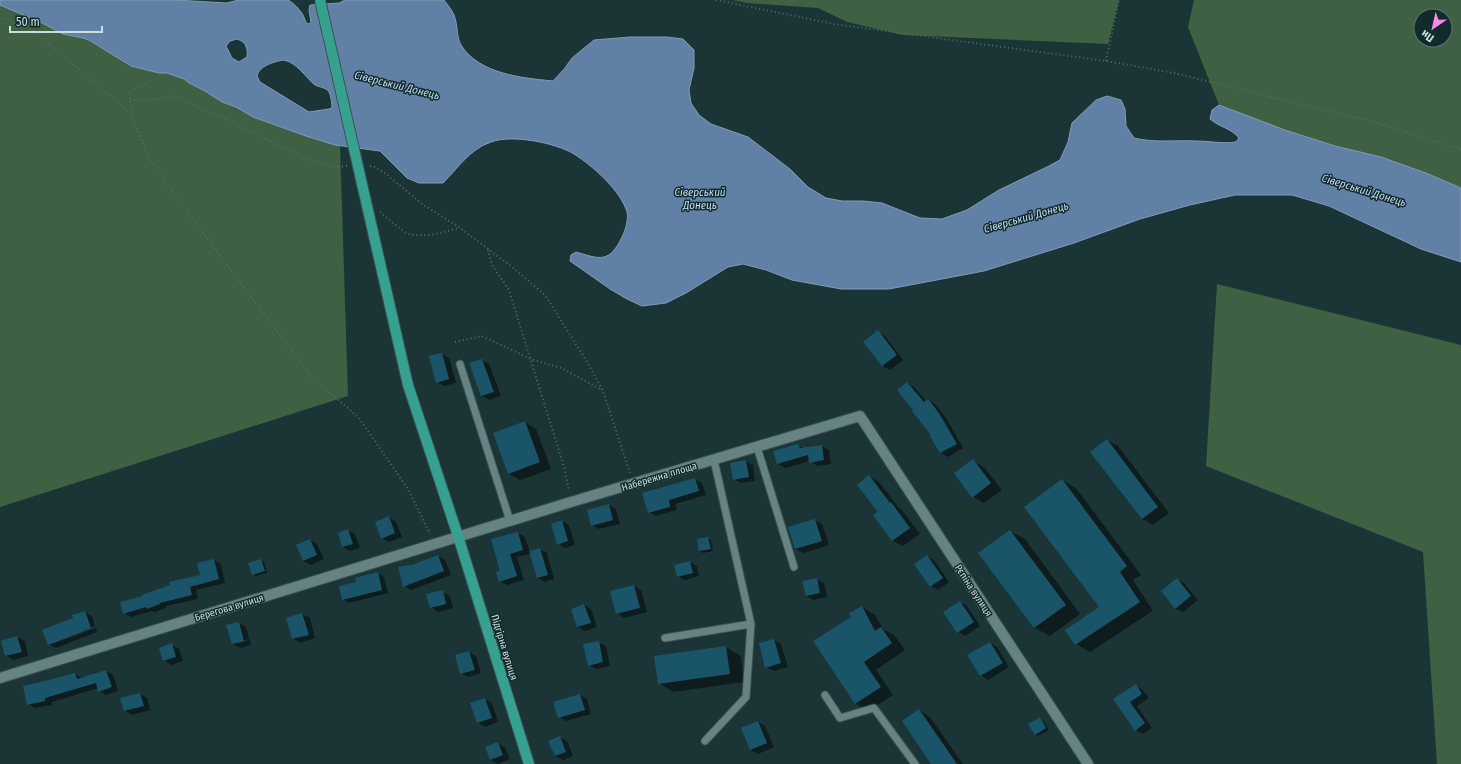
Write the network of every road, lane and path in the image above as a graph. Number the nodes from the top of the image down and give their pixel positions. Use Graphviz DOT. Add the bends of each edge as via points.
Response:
graph roads {
  1 [pos="320,0"];
  2 [pos="716,0"];
  3 [pos="1119,0"];
  4 [pos="0,18"];
  5 [pos="1106,61"];
  6 [pos="148,83"];
  7 [pos="130,99"];
  8 [pos="132,115"];
  9 [pos="1461,150"];
  10 [pos="335,167"];
  11 [pos="385,172"];
  12 [pos="367,208"];
  13 [pos="459,228"];
  14 [pos="488,250"];
  15 [pos="455,342"];
  16 [pos="531,359"];
  17 [pos="460,364"];
  18 [pos="603,391"];
  19 [pos="860,416"];
  20 [pos="757,447"];
  21 [pos="714,460"];
  22 [pos="633,484"];
  23 [pos="571,502"];
  24 [pos="510,521"];
  25 [pos="458,536"];
  26 [pos="435,544"];
  27 [pos="794,567"];
  28 [pos="751,624"];
  29 [pos="665,638"];
  30 [pos="0,678"];
  31 [pos="825,695"];
  32 [pos="705,741"];
  33 [pos="529,764"];
  34 [pos="915,764"];
  35 [pos="1088,764"];
  1 -- 12 [label="main road, Підгірна вулиця, bridge"];
  2 -- 5 [label="path" via="834,24"];
  3 -- 5 [label="path"];
  4 -- 8 [label="path" via="27,25"];
  5 -- 9 [label="path" via="1174,73 1393,127"];
  6 -- 7 [label="path" via="129,92"];
  7 -- 8 [label="path"];
  7 -- 10 [label="path" via="145,101 174,96 309,160"];
  8 -- 26 [label="path" via="148,157 228,268 313,378 359,418 408,489"];
  11 -- 13 [label="path" via="422,204"];
  12 -- 13 [label="path" via="378,211 409,234 436,234"];
  12 -- 25 [label="main road, Підгірна вулиця" via="408,384"];
  13 -- 14 [label="path"];
  14 -- 16 [label="path" via="492,265 509,290"];
  14 -- 18 [label="path" via="545,295"];
  15 -- 16 [label="path" via="482,336"];
  16 -- 18 [label="path" via="561,368"];
  16 -- 23 [label="path" via="564,467"];
  17 -- 24 [label="lane"];
  18 -- 22 [label="path"];
  19 -- 20 [label="street, Набережна площа"];
  19 -- 35 [label="street, Рєпіна вулиця"];
  20 -- 21 [label="street, Набережна площа"];
  20 -- 27 [label="lane"];
  21 -- 22 [label="street, Набережна площа"];
  21 -- 28 [label="lane"];
  22 -- 23 [label="street, Набережна площа"];
  23 -- 24 [label="street, Набережна площа"];
  24 -- 25 [label="street, Набережна площа"];
  25 -- 26 [label="street, Берегова вулиця"];
  25 -- 33 [label="main road, Підгірна вулиця"];
  26 -- 30 [label="street, Берегова вулиця"];
  28 -- 29 [label="lane"];
  28 -- 32 [label="lane" via="746,697"];
  31 -- 34 [label="lane" via="840,718 874,708"];
}
